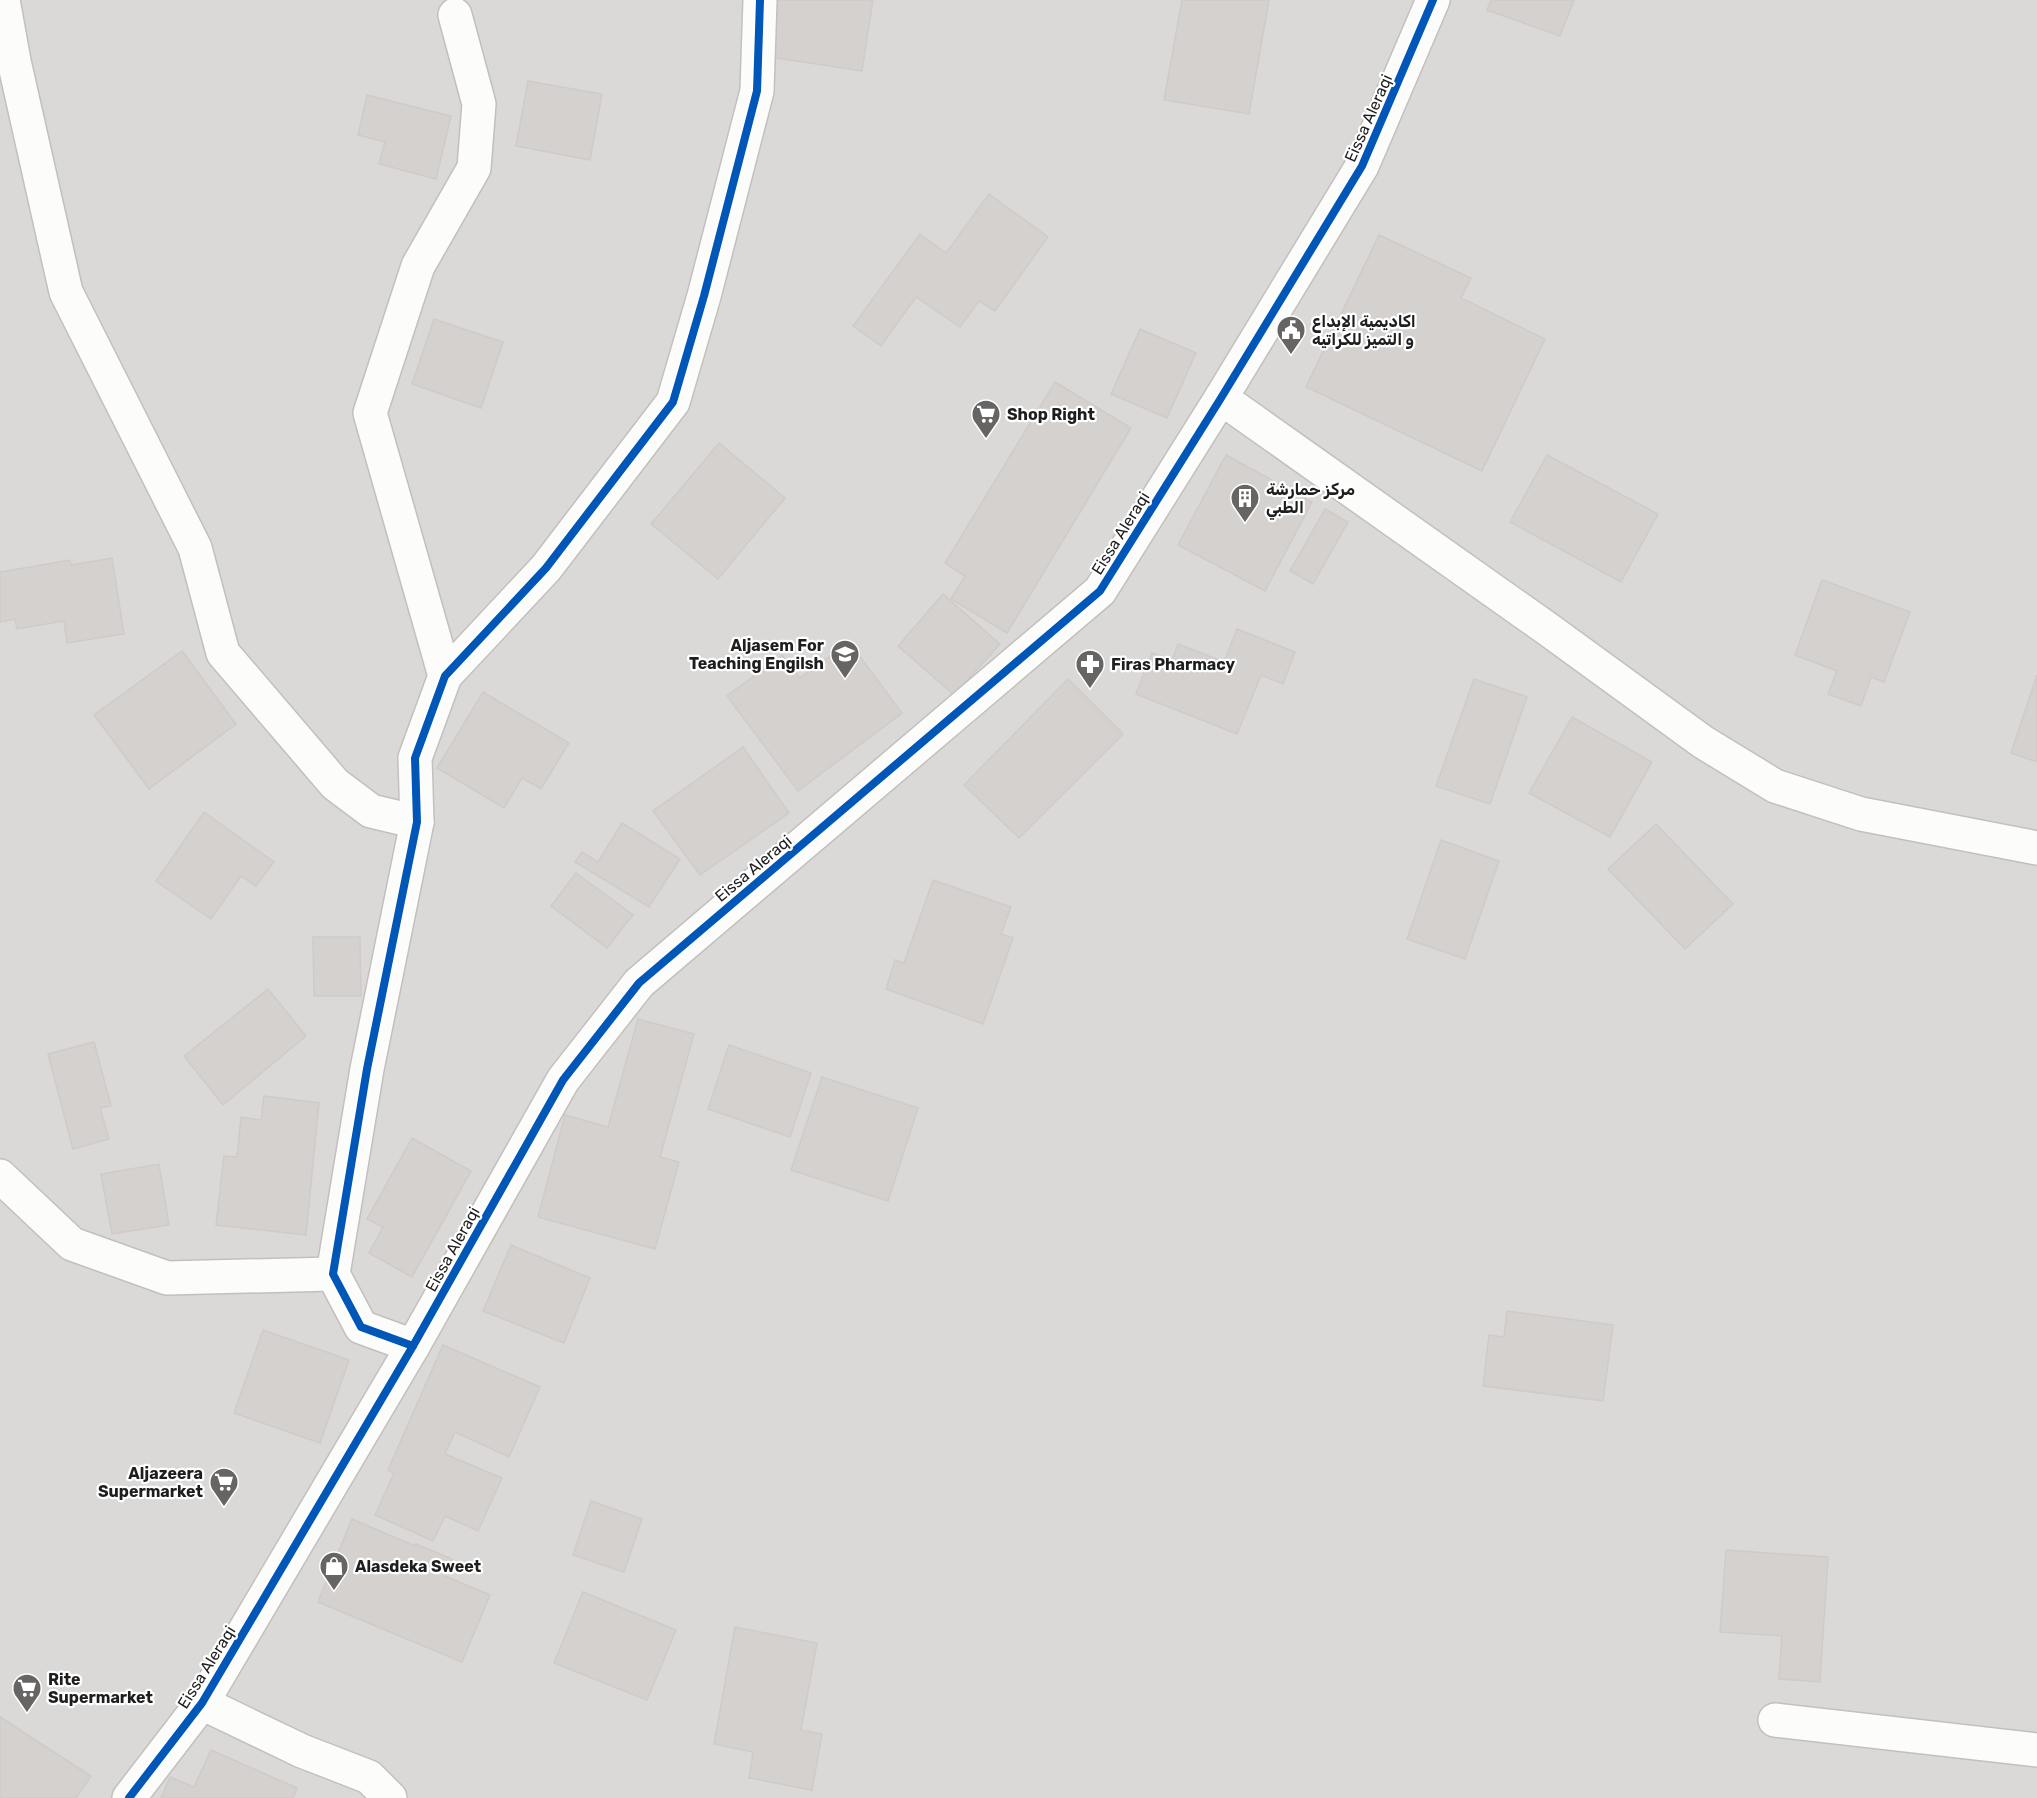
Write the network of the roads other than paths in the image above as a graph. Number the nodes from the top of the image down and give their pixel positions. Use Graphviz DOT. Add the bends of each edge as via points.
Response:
graph roads {
  1 [pos="3,0"];
  2 [pos="760,0"];
  3 [pos="1433,0"];
  4 [pos="455,15"];
  5 [pos="7,62"];
  6 [pos="1221,398"];
  7 [pos="444,676"];
  8 [pos="417,822"];
  9 [pos="2037,848"];
  10 [pos="0,1176"];
  11 [pos="333,1274"];
  12 [pos="413,1346"];
  13 [pos="202,1703"];
  14 [pos="1775,1720"];
  15 [pos="2037,1750"];
  16 [pos="129,1798"];
  17 [pos="390,1798"];
  1 -- 5 [label="street"];
  2 -- 7 [label="street" via="757,91 673,402 546,568"];
  3 -- 6 [label="street, Eissa Aleraqi" via="1362,166"];
  4 -- 7 [label="street" via="479,104 474,168 418,266 370,412"];
  5 -- 8 [label="street" via="66,292 195,548 223,653 335,784 371,811"];
  6 -- 9 [label="street" via="1703,742 1775,786 1861,814"];
  6 -- 12 [label="street, Eissa Aleraqi" via="1100,591 639,983 563,1080"];
  7 -- 8 [label="street" via="415,758"];
  8 -- 11 [label="street" via="367,1069"];
  10 -- 11 [label="street" via="72,1244 167,1278"];
  11 -- 12 [label="street" via="361,1327"];
  12 -- 13 [label="street, Eissa Aleraqi"];
  13 -- 16 [label="street, Eissa Aleraqi"];
  13 -- 17 [label="street" via="302,1751 369,1777"];
  14 -- 15 [label="street"];
}
